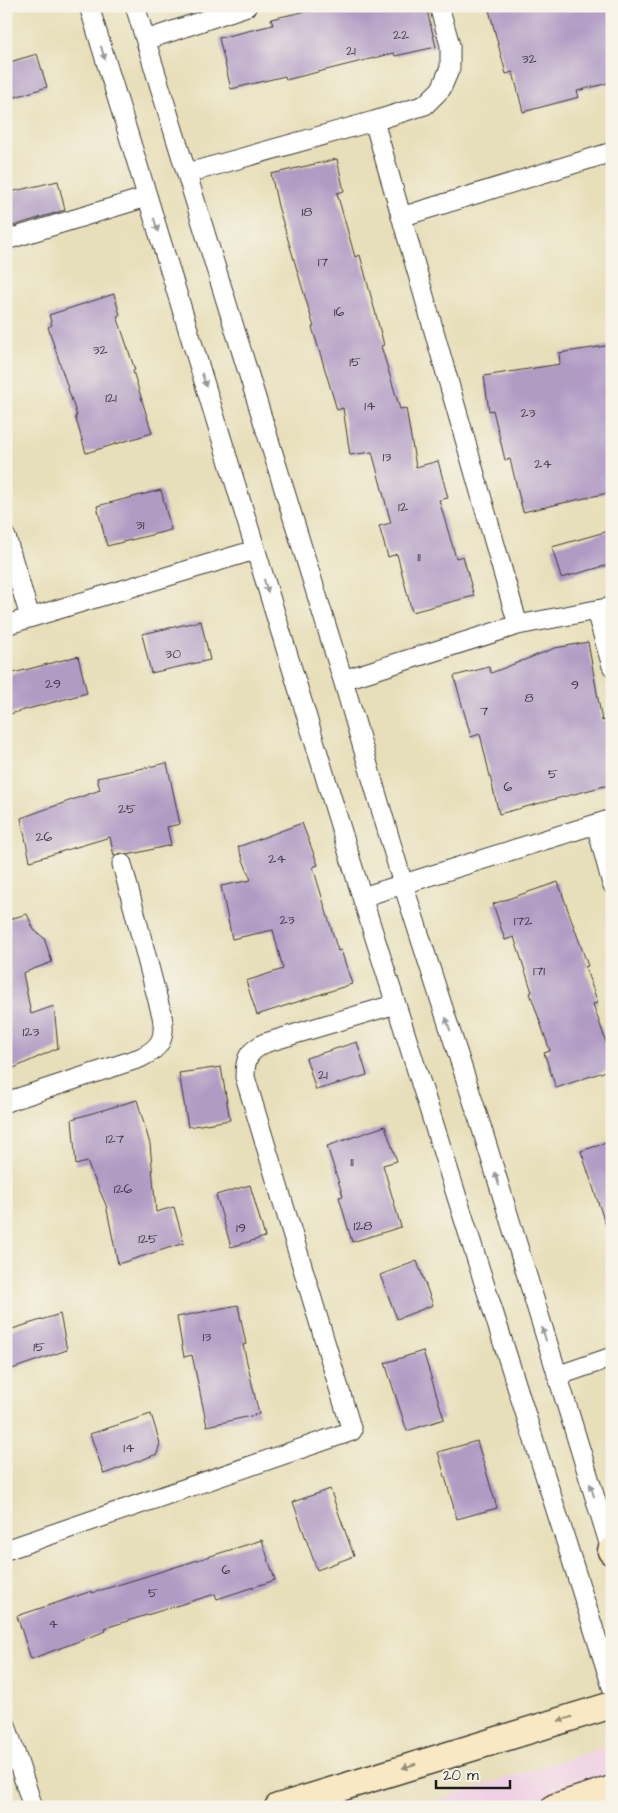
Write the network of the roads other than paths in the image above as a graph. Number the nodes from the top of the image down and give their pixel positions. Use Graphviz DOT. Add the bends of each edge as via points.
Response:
graph roads {
  1 [pos="89,6"];
  2 [pos="135,6"];
  3 [pos="248,6"];
  4 [pos="439,6"];
  5 [pos="146,40"];
  6 [pos="374,122"];
  7 [pos="612,152"];
  8 [pos="188,173"];
  9 [pos="147,197"];
  10 [pos="401,217"];
  11 [pos="6,240"];
  12 [pos="6,537"];
  13 [pos="255,550"];
  14 [pos="604,609"];
  15 [pos="30,618"];
  16 [pos="6,625"];
  17 [pos="518,625"];
  18 [pos="612,666"];
  19 [pos="343,680"];
  20 [pos="604,821"];
  21 [pos="122,864"];
  22 [pos="403,884"];
  23 [pos="612,884"];
  24 [pos="362,897"];
  25 [pos="396,1004"];
  26 [pos="6,1102"];
  27 [pos="612,1357"];
  28 [pos="556,1376"];
  29 [pos="6,1550"];
  30 [pos="612,1552"];
  31 [pos="605,1642"];
  32 [pos="612,1687"];
  33 [pos="612,1705"];
  34 [pos="6,1725"];
  35 [pos="612,1789"];
  36 [pos="33,1807"];
  37 [pos="278,1807"];
  38 [pos="555,1807"];
  1 -- 9 [label="street, one-way"];
  2 -- 5 [label="street"];
  3 -- 5 [label="street"];
  4 -- 6 [label="street" via="450,45 450,68 441,89 425,105"];
  5 -- 8 [label="street"];
  6 -- 8 [label="street"];
  6 -- 10 [label="street"];
  7 -- 10 [label="street"];
  8 -- 19 [label="street"];
  9 -- 11 [label="street"];
  9 -- 13 [label="street, one-way"];
  10 -- 17 [label="street"];
  12 -- 15 [label="street"];
  13 -- 15 [label="street"];
  13 -- 24 [label="street, one-way"];
  14 -- 17 [label="street"];
  14 -- 18 [label="street"];
  15 -- 16 [label="street"];
  17 -- 19 [label="street"];
  19 -- 22 [label="street"];
  20 -- 22 [label="street"];
  20 -- 23 [label="street"];
  21 -- 26 [label="street" via="162,1016 161,1042 140,1058"];
  22 -- 24 [label="street"];
  28 -- 22 [label="street, one-way" via="481,1126"];
  24 -- 25 [label="street"];
  25 -- 29 [label="street" via="265,1043 252,1050 245,1062 245,1077 352,1430"];
  25 -- 31 [label="street"];
  27 -- 28 [label="street"];
  30 -- 28 [label="street, one-way"];
  31 -- 32 [label="street"];
  33 -- 37 [label="main road, one-way"];
  34 -- 36 [label="street"];
  35 -- 38 [label="main road"];
}
